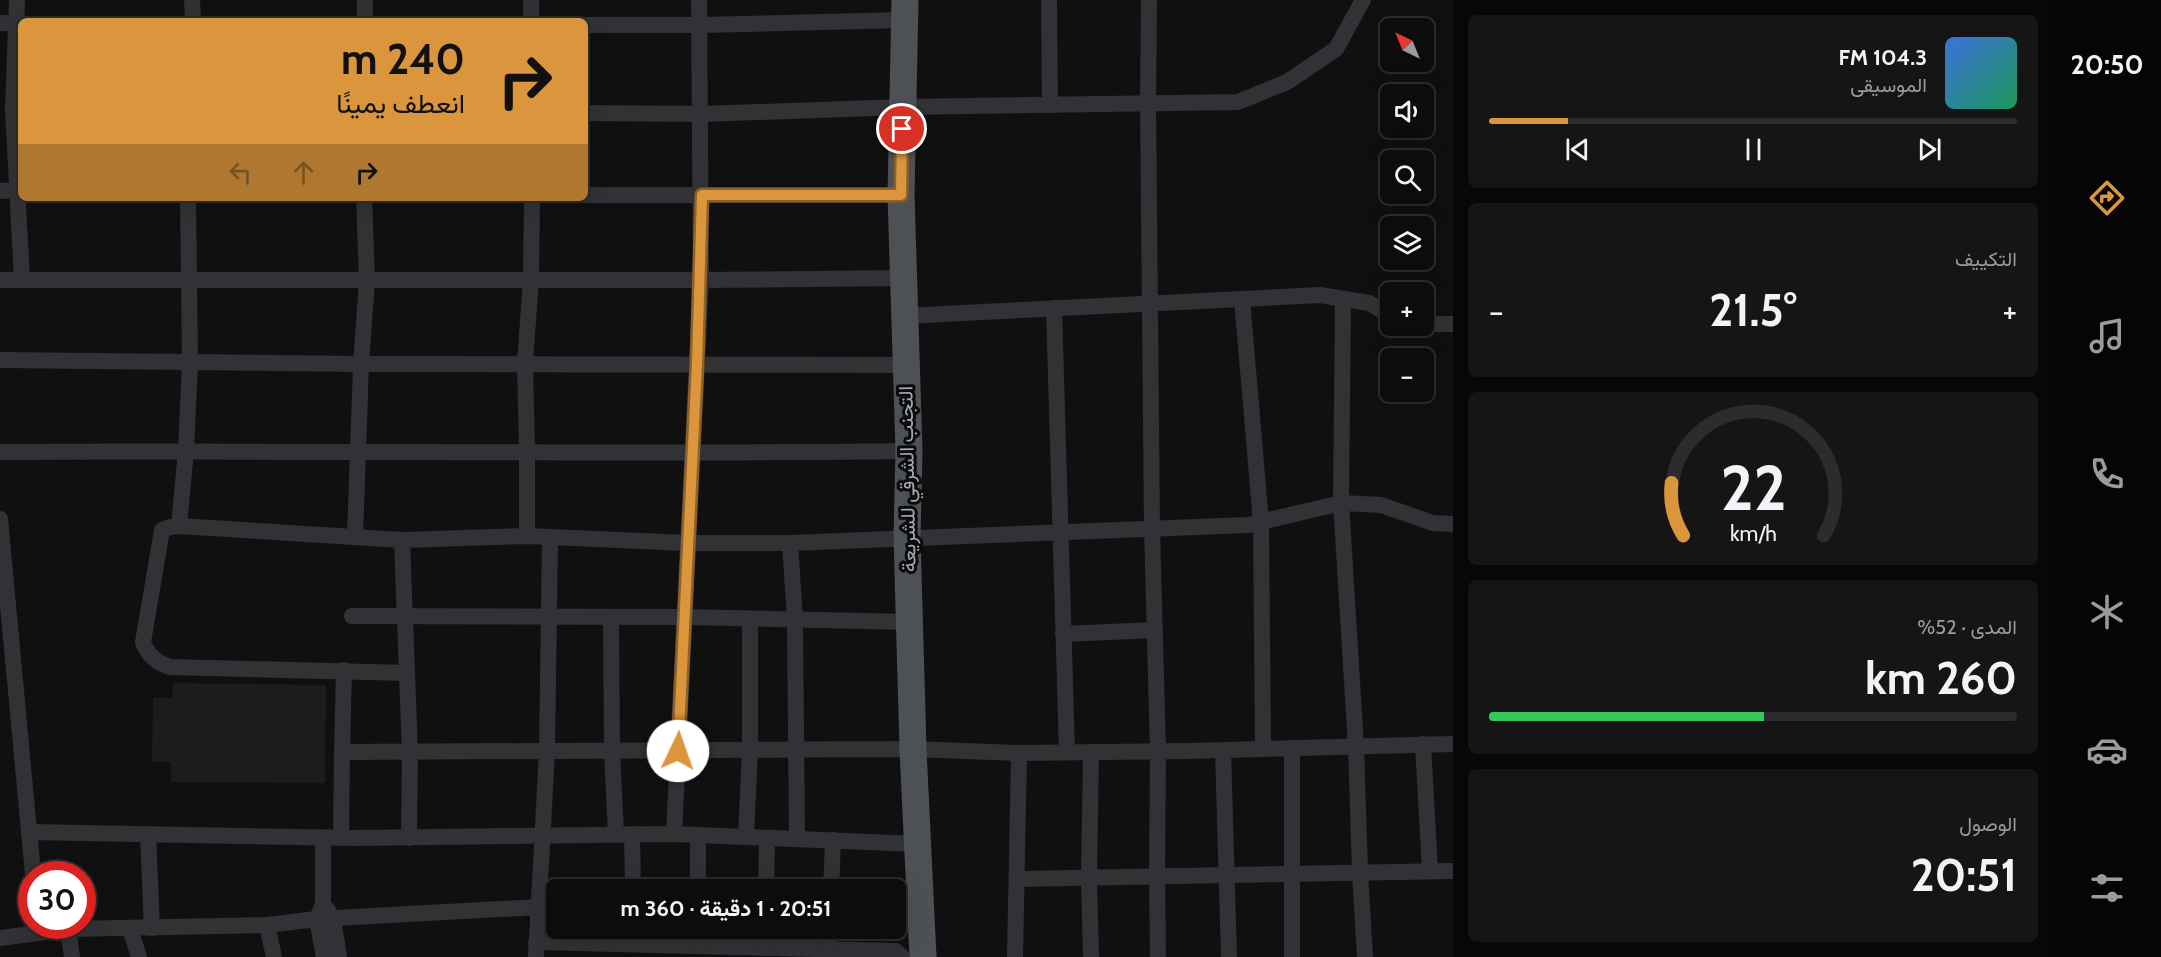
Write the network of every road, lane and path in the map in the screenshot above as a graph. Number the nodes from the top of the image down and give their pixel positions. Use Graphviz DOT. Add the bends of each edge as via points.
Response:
graph roads {
  1 [pos="17,0"];
  2 [pos="192,0"];
  3 [pos="365,0"];
  4 [pos="531,0"];
  5 [pos="699,0"];
  6 [pos="1049,0"];
  7 [pos="1149,0"];
  8 [pos="1363,0"];
  9 [pos="904,10"];
  10 [pos="19,18"];
  11 [pos="193,18"];
  12 [pos="365,18"];
  13 [pos="531,18"];
  14 [pos="0,23"];
  15 [pos="18,23"];
  16 [pos="588,25"];
  17 [pos="700,25"];
  18 [pos="18,34"];
  19 [pos="1148,103"];
  20 [pos="1050,105"];
  21 [pos="903,107"];
  22 [pos="11,110"];
  23 [pos="588,113"];
  24 [pos="701,114"];
  25 [pos="18,172"];
  26 [pos="18,190"];
  27 [pos="0,191"];
  28 [pos="588,195"];
  29 [pos="702,195"];
  30 [pos="901,195"];
  31 [pos="20,201"];
  32 [pos="188,201"];
  33 [pos="364,201"];
  34 [pos="532,201"];
  35 [pos="903,278"];
  36 [pos="0,280"];
  37 [pos="22,280"];
  38 [pos="188,280"];
  39 [pos="367,280"];
  40 [pos="531,280"];
  41 [pos="701,280"];
  42 [pos="1242,299"];
  43 [pos="1344,299"];
  44 [pos="1150,303"];
  45 [pos="1054,309"];
  46 [pos="1380,309"];
  47 [pos="904,316"];
  48 [pos="1434,324"];
  49 [pos="1453,324"];
  50 [pos="0,360"];
  51 [pos="190,362"];
  52 [pos="525,363"];
  53 [pos="361,364"];
  54 [pos="697,364"];
  55 [pos="906,365"];
  56 [pos="186,451"];
  57 [pos="909,451"];
  58 [pos="0,452"];
  59 [pos="357,452"];
  60 [pos="527,452"];
  61 [pos="693,454"];
  62 [pos="1341,503"];
  63 [pos="0,519"];
  64 [pos="1261,522"];
  65 [pos="1453,524"];
  66 [pos="179,526"];
  67 [pos="1152,529"];
  68 [pos="1060,532"];
  69 [pos="527,536"];
  70 [pos="355,537"];
  71 [pos="550,537"];
  72 [pos="907,537"];
  73 [pos="402,540"];
  74 [pos="688,543"];
  75 [pos="790,543"];
  76 [pos="352,616"];
  77 [pos="404,616"];
  78 [pos="549,616"];
  79 [pos="611,617"];
  80 [pos="684,617"];
  81 [pos="750,619"];
  82 [pos="795,620"];
  83 [pos="910,622"];
  84 [pos="1155,630"];
  85 [pos="1063,634"];
  86 [pos="344,670"];
  87 [pos="407,673"];
  88 [pos="1423,744"];
  89 [pos="1453,744"];
  90 [pos="1356,746"];
  91 [pos="1293,748"];
  92 [pos="913,749"];
  93 [pos="1263,749"];
  94 [pos="750,750"];
  95 [pos="797,750"];
  96 [pos="1223,750"];
  97 [pos="548,751"];
  98 [pos="612,751"];
  99 [pos="678,751"];
  100 [pos="1158,751"];
  101 [pos="342,752"];
  102 [pos="1067,752"];
  103 [pos="1091,752"];
  104 [pos="410,753"];
  105 [pos="1019,753"];
  106 [pos="29,832"];
  107 [pos="148,834"];
  108 [pos="624,834"];
  109 [pos="674,834"];
  110 [pos="698,835"];
  111 [pos="544,836"];
  112 [pos="746,837"];
  113 [pos="323,838"];
  114 [pos="341,838"];
  115 [pos="409,838"];
  116 [pos="766,838"];
  117 [pos="797,839"];
  118 [pos="833,840"];
  119 [pos="917,844"];
  120 [pos="32,861"];
  121 [pos="1430,871"];
  122 [pos="1453,871"];
  123 [pos="1360,873"];
  124 [pos="1292,874"];
  125 [pos="1226,875"];
  126 [pos="1157,876"];
  127 [pos="1089,877"];
  128 [pos="631,879"];
  129 [pos="698,879"];
  130 [pos="766,879"];
  131 [pos="831,879"];
  132 [pos="1017,879"];
  133 [pos="539,907"];
  134 [pos="324,913"];
  135 [pos="267,925"];
  136 [pos="130,928"];
  137 [pos="152,928"];
  138 [pos="96,929"];
  139 [pos="18,934"];
  140 [pos="0,938"];
  141 [pos="69,939"];
  142 [pos="612,939"];
  143 [pos="652,939"];
  144 [pos="698,939"];
  145 [pos="766,939"];
  146 [pos="829,939"];
  147 [pos="698,946"];
  148 [pos="766,948"];
  149 [pos="829,949"];
  150 [pos="536,950"];
  151 [pos="803,953"];
  152 [pos="72,957"];
  153 [pos="139,957"];
  154 [pos="274,957"];
  155 [pos="324,957"];
  156 [pos="339,957"];
  157 [pos="902,957"];
  158 [pos="923,957"];
  159 [pos="1015,957"];
  160 [pos="1091,957"];
  161 [pos="1158,957"];
  162 [pos="1229,957"];
  163 [pos="1292,957"];
  164 [pos="1365,957"];
  1 -- 10 [label="street"];
  2 -- 11 [label="street"];
  3 -- 12 [label="street"];
  4 -- 13 [label="street"];
  5 -- 17 [label="street"];
  6 -- 20 [label="street"];
  7 -- 19 [label="street"];
  8 -- 19 [label="street" via="1336,49 1287,82 1238,102"];
  9 -- 17 [label="street"];
  9 -- 21 [label="main road, التجنب الشرقي للشريعة"];
  14 -- 15 [label="street"];
  16 -- 17 [label="street"];
  17 -- 24 [label="street"];
  18 -- 22 [label="street"];
  19 -- 20 [label="street"];
  19 -- 44 [label="street"];
  20 -- 21 [label="street"];
  21 -- 24 [label="street"];
  21 -- 30 [label="main road, التجنب الشرقي للشريعة"];
  22 -- 25 [label="street"];
  23 -- 24 [label="street"];
  24 -- 29 [label="street"];
  26 -- 27 [label="street"];
  28 -- 29 [label="street"];
  29 -- 30 [label="street"];
  29 -- 41 [label="street"];
  30 -- 35 [label="main road, التجنب الشرقي للشريعة"];
  31 -- 37 [label="street"];
  32 -- 38 [label="street"];
  33 -- 39 [label="street"];
  34 -- 40 [label="street"];
  35 -- 41 [label="street"];
  35 -- 47 [label="main road, التجنب الشرقي للشريعة"];
  36 -- 37 [label="street"];
  37 -- 38 [label="street"];
  38 -- 39 [label="street"];
  38 -- 51 [label="street"];
  39 -- 40 [label="street"];
  39 -- 53 [label="street"];
  40 -- 41 [label="street"];
  40 -- 52 [label="street"];
  41 -- 54 [label="street"];
  42 -- 43 [label="street" via="1320,295"];
  42 -- 44 [label="street"];
  42 -- 64 [label="street"];
  43 -- 46 [label="street" via="1369,303"];
  43 -- 62 [label="street"];
  44 -- 45 [label="street"];
  44 -- 67 [label="street"];
  45 -- 47 [label="street"];
  45 -- 68 [label="street"];
  47 -- 55 [label="main road, التجنب الشرقي للشريعة"];
  48 -- 49 [label="street"];
  50 -- 51 [label="street"];
  51 -- 53 [label="street"];
  51 -- 56 [label="street"];
  52 -- 53 [label="street"];
  52 -- 54 [label="street"];
  52 -- 60 [label="street"];
  53 -- 59 [label="street"];
  54 -- 55 [label="street"];
  54 -- 61 [label="street"];
  55 -- 57 [label="main road, التجنب الشرقي للشريعة"];
  56 -- 58 [label="street"];
  56 -- 59 [label="street"];
  56 -- 66 [label="street"];
  57 -- 61 [label="street"];
  57 -- 72 [label="main road, التجنب الشرقي للشريعة"];
  59 -- 60 [label="street"];
  59 -- 70 [label="street"];
  60 -- 61 [label="street"];
  60 -- 69 [label="street"];
  61 -- 74 [label="street"];
  62 -- 64 [label="street"];
  62 -- 65 [label="street" via="1382,505 1433,523"];
  62 -- 90 [label="street"];
  63 -- 106 [label="street"];
  64 -- 67 [label="street"];
  64 -- 93 [label="street"];
  66 -- 70 [label="street"];
  66 -- 86 [label="street" via="161,532 143,642 152,658 170,667"];
  67 -- 68 [label="street"];
  67 -- 84 [label="street"];
  68 -- 72 [label="street"];
  68 -- 85 [label="street"];
  69 -- 71 [label="street"];
  69 -- 73 [label="street"];
  70 -- 73 [label="street"];
  71 -- 74 [label="street"];
  71 -- 78 [label="street"];
  72 -- 75 [label="street"];
  72 -- 83 [label="main road, التجنب الشرقي للشريعة"];
  73 -- 77 [label="street"];
  74 -- 75 [label="street"];
  74 -- 80 [label="street"];
  75 -- 82 [label="street"];
  76 -- 77 [label="street"];
  77 -- 78 [label="street"];
  77 -- 87 [label="street"];
  78 -- 79 [label="street"];
  78 -- 97 [label="street"];
  79 -- 80 [label="street"];
  79 -- 98 [label="street"];
  80 -- 81 [label="street"];
  80 -- 99 [label="street"];
  81 -- 82 [label="street"];
  81 -- 94 [label="street"];
  82 -- 83 [label="street"];
  82 -- 95 [label="street"];
  83 -- 92 [label="main road, التجنب الشرقي للشريعة"];
  84 -- 85 [label="street"];
  84 -- 100 [label="street"];
  85 -- 102 [label="street"];
  86 -- 87 [label="street"];
  86 -- 101 [label="street"];
  87 -- 104 [label="street"];
  88 -- 89 [label="street"];
  88 -- 90 [label="street"];
  88 -- 121 [label="street"];
  90 -- 91 [label="street"];
  90 -- 123 [label="street"];
  91 -- 93 [label="street"];
  91 -- 124 [label="street"];
  92 -- 95 [label="street"];
  92 -- 105 [label="street"];
  92 -- 119 [label="main road, التجنب الشرقي للشريعة"];
  93 -- 96 [label="street"];
  94 -- 95 [label="street"];
  94 -- 99 [label="street"];
  94 -- 112 [label="street"];
  95 -- 117 [label="street"];
  96 -- 100 [label="street"];
  96 -- 125 [label="street"];
  97 -- 98 [label="street"];
  97 -- 104 [label="street"];
  97 -- 111 [label="street"];
  98 -- 99 [label="street"];
  98 -- 108 [label="street"];
  99 -- 109 [label="street"];
  100 -- 103 [label="street"];
  100 -- 126 [label="street"];
  101 -- 104 [label="street"];
  101 -- 114 [label="street"];
  102 -- 103 [label="street"];
  102 -- 105 [label="street"];
  103 -- 127 [label="street"];
  104 -- 115 [label="street"];
  105 -- 132 [label="street"];
  106 -- 107 [label="street"];
  106 -- 120 [label="street"];
  107 -- 113 [label="street"];
  107 -- 137 [label="street"];
  108 -- 109 [label="street"];
  108 -- 111 [label="street"];
  108 -- 128 [label="street"];
  109 -- 110 [label="street"];
  110 -- 112 [label="street"];
  110 -- 129 [label="street"];
  111 -- 115 [label="street"];
  111 -- 133 [label="street"];
  112 -- 116 [label="street"];
  113 -- 114 [label="street"];
  113 -- 134 [label="street"];
  114 -- 115 [label="street"];
  116 -- 117 [label="street"];
  116 -- 130 [label="street"];
  117 -- 118 [label="street"];
  118 -- 119 [label="street"];
  118 -- 131 [label="street"];
  119 -- 158 [label="main road, التجنب الشرقي للشريعة"];
  121 -- 122 [label="street"];
  121 -- 123 [label="street"];
  123 -- 124 [label="street"];
  123 -- 164 [label="street"];
  124 -- 125 [label="street"];
  124 -- 163 [label="street"];
  125 -- 126 [label="street"];
  125 -- 162 [label="street"];
  126 -- 127 [label="street"];
  126 -- 161 [label="street"];
  127 -- 132 [label="street"];
  127 -- 160 [label="street"];
  132 -- 159 [label="street"];
  133 -- 134 [label="street"];
  133 -- 150 [label="street"];
  134 -- 135 [label="street"];
  134 -- 155 [label="street"];
  134 -- 156 [label="street"];
  135 -- 137 [label="street"];
  135 -- 154 [label="street"];
  136 -- 137 [label="street"];
  136 -- 138 [label="street"];
  136 -- 153 [label="street"];
  139 -- 140 [label="street"];
  141 -- 152 [label="street"];
  142 -- 150 [label="street"];
  143 -- 147 [label="street"];
  144 -- 147 [label="street"];
  145 -- 148 [label="street"];
  146 -- 149 [label="street"];
  147 -- 148 [label="street"];
  148 -- 151 [label="street"];
  149 -- 151 [label="street"];
  149 -- 157 [label="street" via="896,951"];
}
